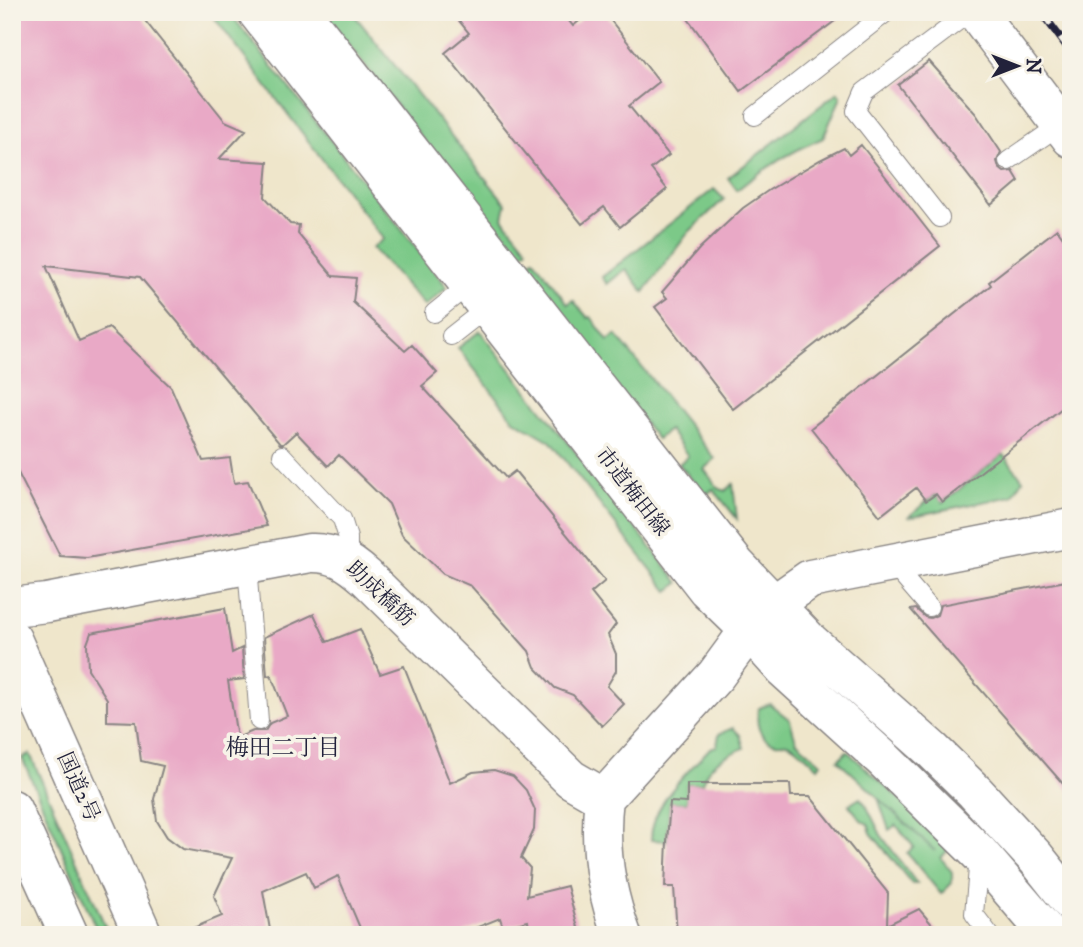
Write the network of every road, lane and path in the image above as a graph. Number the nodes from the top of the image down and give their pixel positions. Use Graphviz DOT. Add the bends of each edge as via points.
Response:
graph roads {
  1 [pos="257,12"];
  2 [pos="301,12"];
  3 [pos="887,12"];
  4 [pos="970,12"];
  5 [pos="976,12"];
  6 [pos="755,116"];
  7 [pos="1066,132"];
  8 [pos="1007,161"];
  9 [pos="940,218"];
  10 [pos="479,296"];
  11 [pos="434,313"];
  12 [pos="451,336"];
  13 [pos="282,455"];
  14 [pos="1071,528"];
  15 [pos="348,561"];
  16 [pos="892,564"];
  17 [pos="247,565"];
  18 [pos="12,607"];
  19 [pos="929,607"];
  20 [pos="761,617"];
  21 [pos="12,639"];
  22 [pos="259,721"];
  23 [pos="604,799"];
  24 [pos="12,809"];
  25 [pos="979,853"];
  26 [pos="1071,902"];
  27 [pos="69,935"];
  28 [pos="143,935"];
  29 [pos="622,935"];
  30 [pos="990,935"];
  31 [pos="1049,935"];
  1 -- 10 [label="main road, 市道梅田線"];
  2 -- 20 [label="main road, 市道梅田線" via="720,546"];
  3 -- 6 [label="lane"];
  4 -- 9 [label="lane" via="864,92 856,111"];
  5 -- 7 [label="main road"];
  7 -- 8 [label="lane"];
  10 -- 11 [label="lane"];
  10 -- 12 [label="lane"];
  10 -- 20 [label="main road, 市道梅田線" via="707,589"];
  13 -- 15 [label="lane" via="342,519"];
  14 -- 16 [label="main road"];
  15 -- 17 [label="main road, 助成橋筋" via="319,553"];
  15 -- 23 [label="main road, 助成橋筋" via="571,779"];
  16 -- 19 [label="lane"];
  16 -- 20 [label="main road" via="810,579"];
  17 -- 18 [label="main road, 助成橋筋"];
  17 -- 22 [label="lane"];
  20 -- 23 [label="main road" via="716,675"];
  20 -- 25 [label="main road, 市道梅田線" via="784,669"];
  20 -- 26 [label="main road, 市道梅田線" via="810,642 932,750 1036,858"];
  21 -- 28 [label="main road, 国道2号"];
  23 -- 29 [label="main road" via="602,858"];
  24 -- 27 [label="main road"];
  25 -- 30 [label="lane" via="974,914"];
  25 -- 31 [label="main road, 市道梅田線"];
}
